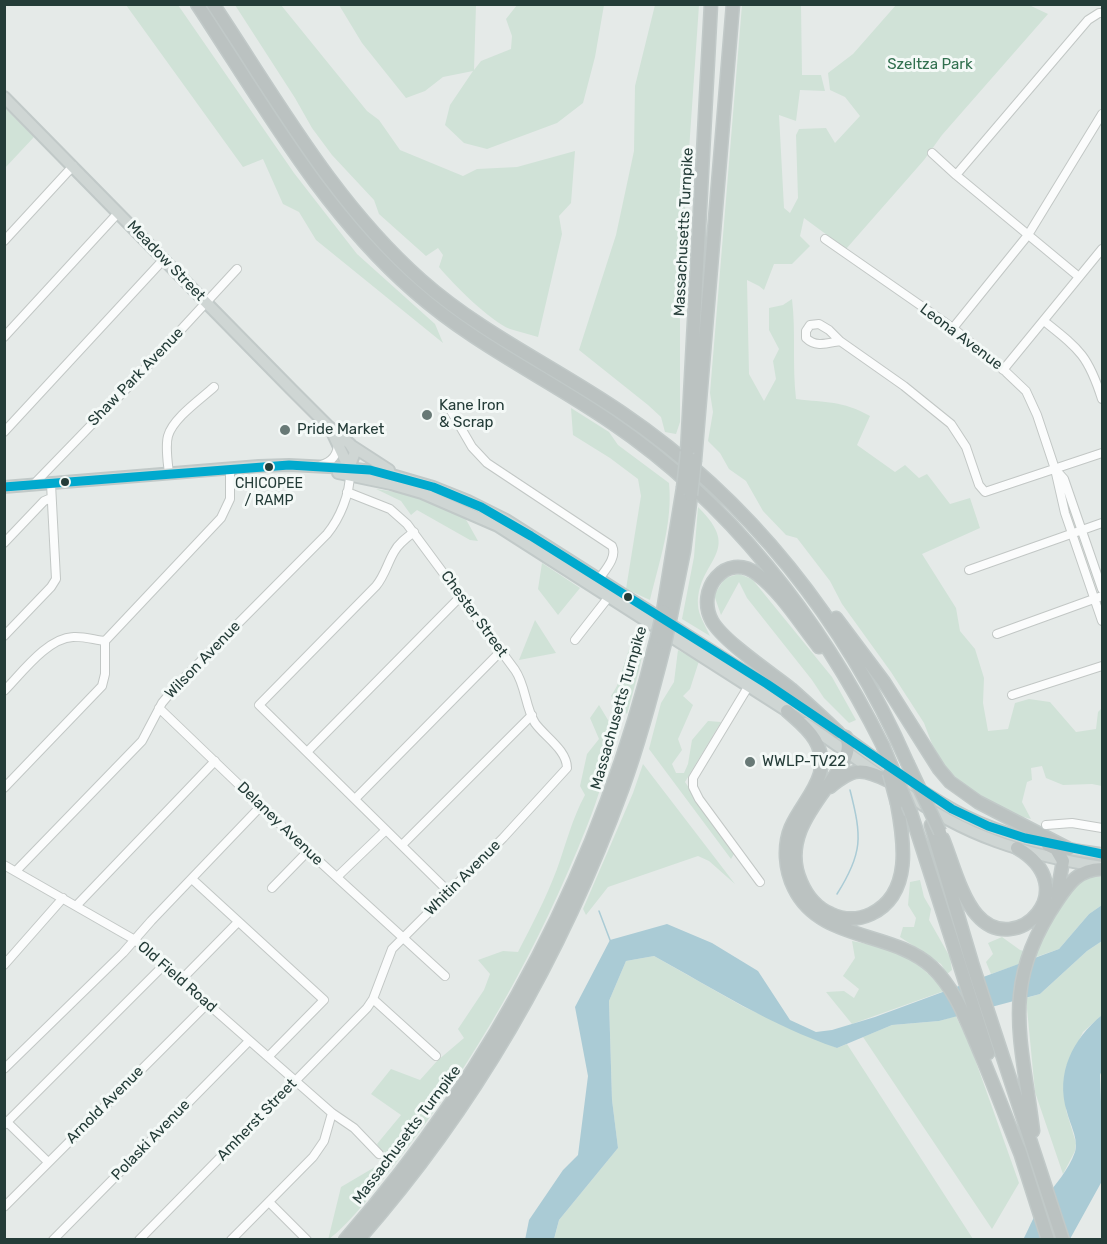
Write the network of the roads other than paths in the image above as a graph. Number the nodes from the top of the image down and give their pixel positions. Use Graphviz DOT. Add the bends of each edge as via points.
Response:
graph roads {
  1 [pos="197,4"];
  2 [pos="213,4"];
  3 [pos="711,4"];
  4 [pos="733,4"];
  5 [pos="1102,13"];
  6 [pos="4,97"];
  7 [pos="1102,114"];
  8 [pos="932,153"];
  9 [pos="73,166"];
  10 [pos="956,175"];
  11 [pos="118,213"];
  12 [pos="1028,235"];
  13 [pos="825,239"];
  14 [pos="4,241"];
  15 [pos="1102,253"];
  16 [pos="164,260"];
  17 [pos="237,269"];
  18 [pos="1079,277"];
  19 [pos="207,303"];
  20 [pos="1044,321"];
  21 [pos="953,328"];
  22 [pos="4,337"];
  23 [pos="840,341"];
  24 [pos="1003,370"];
  25 [pos="214,387"];
  26 [pos="1102,399"];
  27 [pos="447,404"];
  28 [pos="327,426"];
  29 [pos="4,432"];
  30 [pos="338,442"];
  31 [pos="350,444"];
  32 [pos="1102,453"];
  33 [pos="691,456"];
  34 [pos="308,466"];
  35 [pos="230,469"];
  36 [pos="1054,469"];
  37 [pos="350,472"];
  38 [pos="169,474"];
  39 [pos="405,478"];
  40 [pos="51,484"];
  41 [pos="33,485"];
  42 [pos="4,487"];
  43 [pos="347,492"];
  44 [pos="51,498"];
  45 [pos="1102,523"];
  46 [pos="1082,531"];
  47 [pos="414,532"];
  48 [pos="1072,534"];
  49 [pos="4,543"];
  50 [pos="783,558"];
  51 [pos="969,570"];
  52 [pos="597,582"];
  53 [pos="1102,589"];
  54 [pos="612,592"];
  55 [pos="461,596"];
  56 [pos="1099,597"];
  57 [pos="1102,621"];
  58 [pos="997,634"];
  59 [pos="4,636"];
  60 [pos="575,640"];
  61 [pos="105,641"];
  62 [pos="501,651"];
  63 [pos="1102,666"];
  64 [pos="752,681"];
  65 [pos="4,691"];
  66 [pos="1012,695"];
  67 [pos="858,698"];
  68 [pos="159,708"];
  69 [pos="787,711"];
  70 [pos="532,716"];
  71 [pos="842,735"];
  72 [pos="883,746"];
  73 [pos="630,751"];
  74 [pos="307,752"];
  75 [pos="847,752"];
  76 [pos="215,761"];
  77 [pos="567,766"];
  78 [pos="889,782"];
  79 [pos="4,788"];
  80 [pos="821,797"];
  81 [pos="355,800"];
  82 [pos="261,806"];
  83 [pos="1046,825"];
  84 [pos="935,828"];
  85 [pos="1102,828"];
  86 [pos="386,830"];
  87 [pos="1047,844"];
  88 [pos="402,845"];
  89 [pos="1017,848"];
  90 [pos="1069,849"];
  91 [pos="308,851"];
  92 [pos="1102,854"];
  93 [pos="1063,861"];
  94 [pos="4,865"];
  95 [pos="1102,868"];
  96 [pos="16,871"];
  97 [pos="337,877"];
  98 [pos="192,879"];
  99 [pos="760,882"];
  100 [pos="272,888"];
  101 [pos="449,892"];
  102 [pos="63,898"];
  103 [pos="1054,905"];
  104 [pos="76,906"];
  105 [pos="238,922"];
  106 [pos="402,938"];
  107 [pos="135,940"];
  108 [pos="4,965"];
  109 [pos="965,965"];
  110 [pos="163,966"];
  111 [pos="445,976"];
  112 [pos="180,981"];
  113 [pos="373,999"];
  114 [pos="207,1004"];
  115 [pos="975,1028"];
  116 [pos="249,1041"];
  117 [pos="436,1056"];
  118 [pos="268,1057"];
  119 [pos="4,1070"];
  120 [pos="295,1081"];
  121 [pos="332,1113"];
  122 [pos="6,1123"];
  123 [pos="379,1154"];
  124 [pos="1036,1157"];
  125 [pos="48,1162"];
  126 [pos="269,1202"];
  127 [pos="4,1207"];
  128 [pos="52,1239"];
  129 [pos="139,1239"];
  130 [pos="231,1239"];
  131 [pos="308,1239"];
  132 [pos="345,1239"];
  133 [pos="358,1239"];
  134 [pos="1048,1239"];
  135 [pos="1062,1239"];
  1 -- 67 [label="highway" via="312,177 373,252 449,320 612,423 665,462 739,534 784,586"];
  2 -- 50 [label="highway" via="329,178 402,263 473,321 607,403 670,448 731,501"];
  3 -- 33 [label="highway, Massachusetts Turnpike"];
  4 -- 33 [label="highway, Massachusetts Turnpike"];
  5 -- 10 [label="street" via="1088,20"];
  6 -- 9 [label="main road, Meadow Street"];
  7 -- 12 [label="street"];
  8 -- 10 [label="street"];
  9 -- 11 [label="main road, Meadow Street"];
  9 -- 14 [label="street"];
  10 -- 12 [label="street"];
  11 -- 16 [label="main road, Meadow Street"];
  11 -- 22 [label="street"];
  12 -- 18 [label="street"];
  12 -- 21 [label="street"];
  13 -- 21 [label="street, Leona Avenue"];
  15 -- 18 [label="street"];
  16 -- 19 [label="main road, Meadow Street"];
  16 -- 29 [label="street"];
  17 -- 19 [label="street, Shaw Park Avenue"];
  18 -- 20 [label="street"];
  19 -- 28 [label="main road, Meadow Street"];
  19 -- 41 [label="street, Shaw Park Avenue"];
  20 -- 24 [label="street"];
  20 -- 26 [label="street" via="1083,354"];
  21 -- 24 [label="street, Leona Avenue"];
  23 -- 36 [label="street" via="951,424 966,447 985,492"];
  24 -- 36 [label="street, Leona Avenue" via="1027,394"];
  25 -- 38 [label="street" via="171,430 167,438"];
  27 -- 52 [label="street" via="472,447 487,463 612,546 613,557"];
  28 -- 30 [label="main road, Meadow Street"];
  28 -- 31 [label="main road, Meadow Street"];
  30 -- 34 [label="street" via="336,454 329,462"];
  30 -- 37 [label="main road, Meadow Street"];
  31 -- 37 [label="main road" via="355,452"];
  31 -- 39 [label="main road, Meadow Street"];
  32 -- 36 [label="street"];
  33 -- 73 [label="highway, Massachusetts Turnpike, bridge" via="684,550"];
  34 -- 35 [label="main road"];
  34 -- 37 [label="main road"];
  35 -- 38 [label="main road"];
  35 -- 61 [label="street" via="230,499 221,518"];
  36 -- 46 [label="street" via="1064,479"];
  36 -- 48 [label="street"];
  37 -- 39 [label="main road" via="370,470"];
  37 -- 43 [label="street, Wilson Avenue"];
  37 -- 52 [label="main road" via="457,507"];
  38 -- 40 [label="main road"];
  39 -- 52 [label="main road" via="506,520"];
  40 -- 41 [label="main road"];
  40 -- 44 [label="street"];
  41 -- 42 [label="main road"];
  43 -- 47 [label="street, Chester Street" via="393,511"];
  43 -- 68 [label="street, Wilson Avenue" via="327,534"];
  44 -- 49 [label="street"];
  44 -- 59 [label="street" via="55,581"];
  45 -- 46 [label="street"];
  46 -- 48 [label="street"];
  46 -- 53 [label="street"];
  47 -- 55 [label="street, Chester Street"];
  47 -- 74 [label="street" via="392,554 376,586 259,705"];
  48 -- 51 [label="street"];
  48 -- 56 [label="street"];
  50 -- 84 [label="highway, bridge" via="863,673 892,728"];
  50 -- 90 [label="highway" via="867,657 947,779 978,802"];
  52 -- 54 [label="main road"];
  54 -- 60 [label="street"];
  54 -- 64 [label="main road"];
  55 -- 62 [label="street, Chester Street"];
  55 -- 74 [label="street"];
  56 -- 57 [label="street"];
  56 -- 58 [label="street"];
  61 -- 65 [label="street" via="62,639 44,650"];
  61 -- 79 [label="street" via="105,677 100,688"];
  62 -- 70 [label="street, Chester Street" via="522,682"];
  62 -- 81 [label="street"];
  63 -- 66 [label="street"];
  64 -- 69 [label="main road"];
  64 -- 71 [label="main road"];
  64 -- 99 [label="street" via="692,784"];
  67 -- 71 [label="highway" via="758,576 736,568 714,579 706,602 719,631"];
  67 -- 72 [label="highway"];
  68 -- 76 [label="street, Delaney Avenue"];
  68 -- 96 [label="street, Wilson Avenue" via="142,741"];
  69 -- 75 [label="main road"];
  69 -- 115 [label="highway" via="812,736 821,760 817,784 788,836 787,863 794,889 824,921 920,957 953,993"];
  70 -- 77 [label="street, Chester Street" via="564,756"];
  70 -- 88 [label="street"];
  71 -- 75 [label="highway" via="848,743"];
  71 -- 87 [label="main road" via="958,812 996,829"];
  72 -- 80 [label="highway, bridge" via="903,847 898,886 890,900 862,918 848,919 829,913 813,901 800,880 795,863 800,828"];
  72 -- 109 [label="highway, bridge"];
  73 -- 132 [label="highway, Massachusetts Turnpike" via="582,866 510,1010 435,1127"];
  73 -- 133 [label="highway, Massachusetts Turnpike" via="606,832 582,891 524,1005 449,1125"];
  74 -- 81 [label="street"];
  75 -- 78 [label="main road"];
  75 -- 80 [label="highway"];
  76 -- 82 [label="street, Delaney Avenue"];
  76 -- 104 [label="street"];
  77 -- 101 [label="street, Whitin Avenue"];
  78 -- 80 [label="highway" via="869,772 854,772"];
  78 -- 89 [label="main road" via="955,824 992,842"];
  81 -- 86 [label="street"];
  82 -- 91 [label="street, Delaney Avenue"];
  82 -- 98 [label="street"];
  83 -- 85 [label="street" via="1072,823"];
  84 -- 89 [label="highway" via="973,910 996,928 1012,929 1026,924 1045,900 1043,873 1035,861"];
  84 -- 109 [label="highway"];
  86 -- 88 [label="street"];
  86 -- 97 [label="street"];
  87 -- 90 [label="main road"];
  87 -- 93 [label="highway" via="1056,849"];
  88 -- 101 [label="street"];
  89 -- 93 [label="main road"];
  90 -- 92 [label="main road"];
  91 -- 97 [label="street, Delaney Avenue"];
  91 -- 100 [label="street"];
  93 -- 95 [label="main road"];
  93 -- 103 [label="highway"];
  94 -- 96 [label="street, Old Field Road"];
  95 -- 103 [label="highway" via="1078,875"];
  96 -- 102 [label="street, Old Field Road"];
  97 -- 106 [label="street, Delaney Avenue"];
  98 -- 105 [label="street"];
  98 -- 107 [label="street"];
  101 -- 106 [label="street, Whitin Avenue"];
  102 -- 104 [label="street, Old Field Road"];
  102 -- 108 [label="street"];
  103 -- 124 [label="highway" via="1035,938 1022,976 1018,1014"];
  104 -- 107 [label="street, Old Field Road"];
  105 -- 112 [label="street"];
  105 -- 118 [label="street" via="324,1000"];
  106 -- 111 [label="street, Delaney Avenue"];
  106 -- 113 [label="street, Whitin Avenue" via="392,949"];
  107 -- 110 [label="street, Old Field Road"];
  107 -- 119 [label="street"];
  109 -- 115 [label="highway"];
  109 -- 124 [label="highway" via="992,1024"];
  110 -- 112 [label="street, Old Field Road"];
  110 -- 122 [label="street"];
  112 -- 114 [label="street, Old Field Road"];
  113 -- 117 [label="street"];
  113 -- 120 [label="street, Amherst Street"];
  114 -- 116 [label="street, Old Field Road"];
  114 -- 125 [label="street, Arnold Avenue"];
  115 -- 134 [label="highway"];
  116 -- 118 [label="street, Old Field Road"];
  116 -- 128 [label="street, Polaski Avenue"];
  118 -- 120 [label="street, Old Field Road"];
  120 -- 121 [label="street, Old Field Road"];
  120 -- 129 [label="street, Amherst Street"];
  121 -- 123 [label="street, Old Field Road" via="354,1128"];
  121 -- 126 [label="street" via="324,1141 313,1157"];
  122 -- 125 [label="street"];
  124 -- 135 [label="highway"];
  125 -- 127 [label="street, Arnold Avenue"];
  126 -- 130 [label="street"];
  126 -- 131 [label="street"];
}
